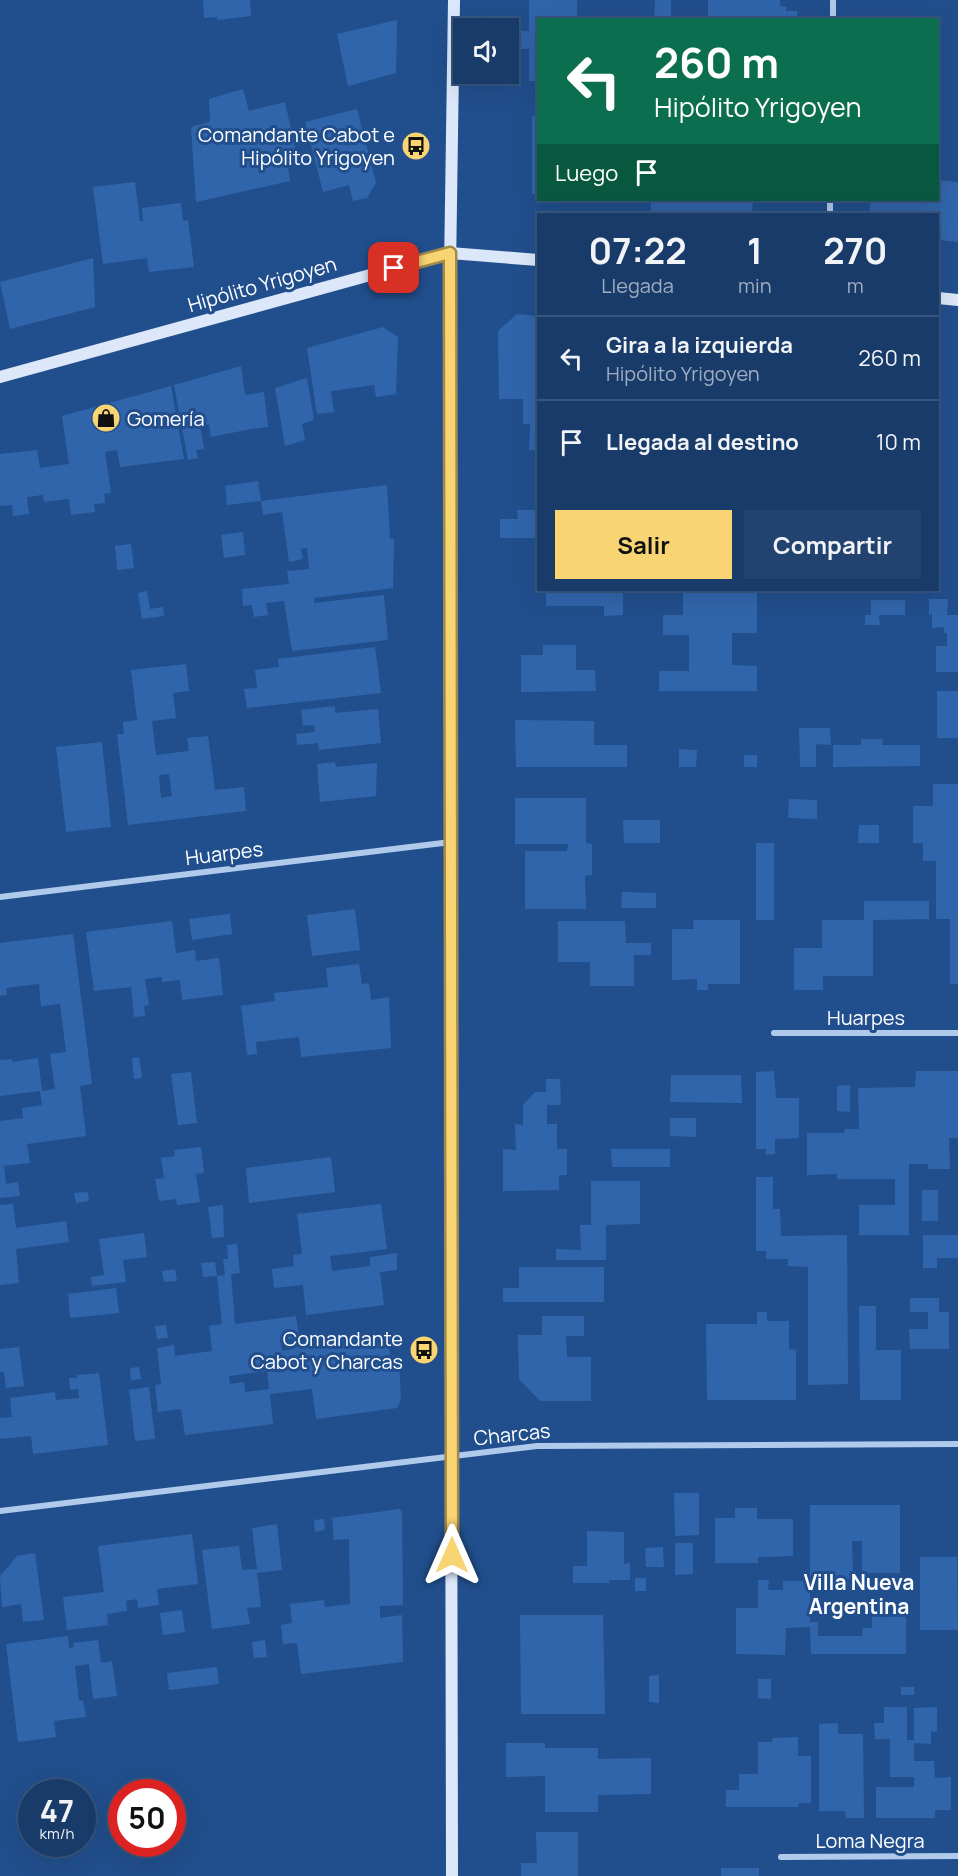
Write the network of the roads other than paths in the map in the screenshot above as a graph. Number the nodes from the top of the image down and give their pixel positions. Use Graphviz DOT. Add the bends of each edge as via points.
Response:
graph roads {
  1 [pos="454,0"];
  2 [pos="834,0"];
  3 [pos="833,18"];
  4 [pos="450,253"];
  5 [pos="537,260"];
  6 [pos="939,298"];
  7 [pos="958,300"];
  8 [pos="0,377"];
  9 [pos="451,842"];
  10 [pos="0,897"];
  11 [pos="774,1033"];
  12 [pos="958,1033"];
  13 [pos="958,1444"];
  14 [pos="452,1457"];
  15 [pos="0,1511"];
  16 [pos="958,1856"];
  17 [pos="781,1857"];
  18 [pos="453,1876"];
  1 -- 4 [label="main road"];
  2 -- 3 [label="street"];
  4 -- 5 [label="main road, Hipólito Yrigoyen"];
  4 -- 8 [label="main road, Hipólito Yrigoyen"];
  4 -- 9 [label="main road"];
  6 -- 7 [label="main road"];
  9 -- 10 [label="street, Huarpes"];
  9 -- 14 [label="main road"];
  11 -- 12 [label="street, Huarpes"];
  13 -- 14 [label="street, Charcas" via="537,1446"];
  14 -- 15 [label="street, Charcas"];
  14 -- 18 [label="main road"];
  16 -- 17 [label="street, Loma Negra"];
}
